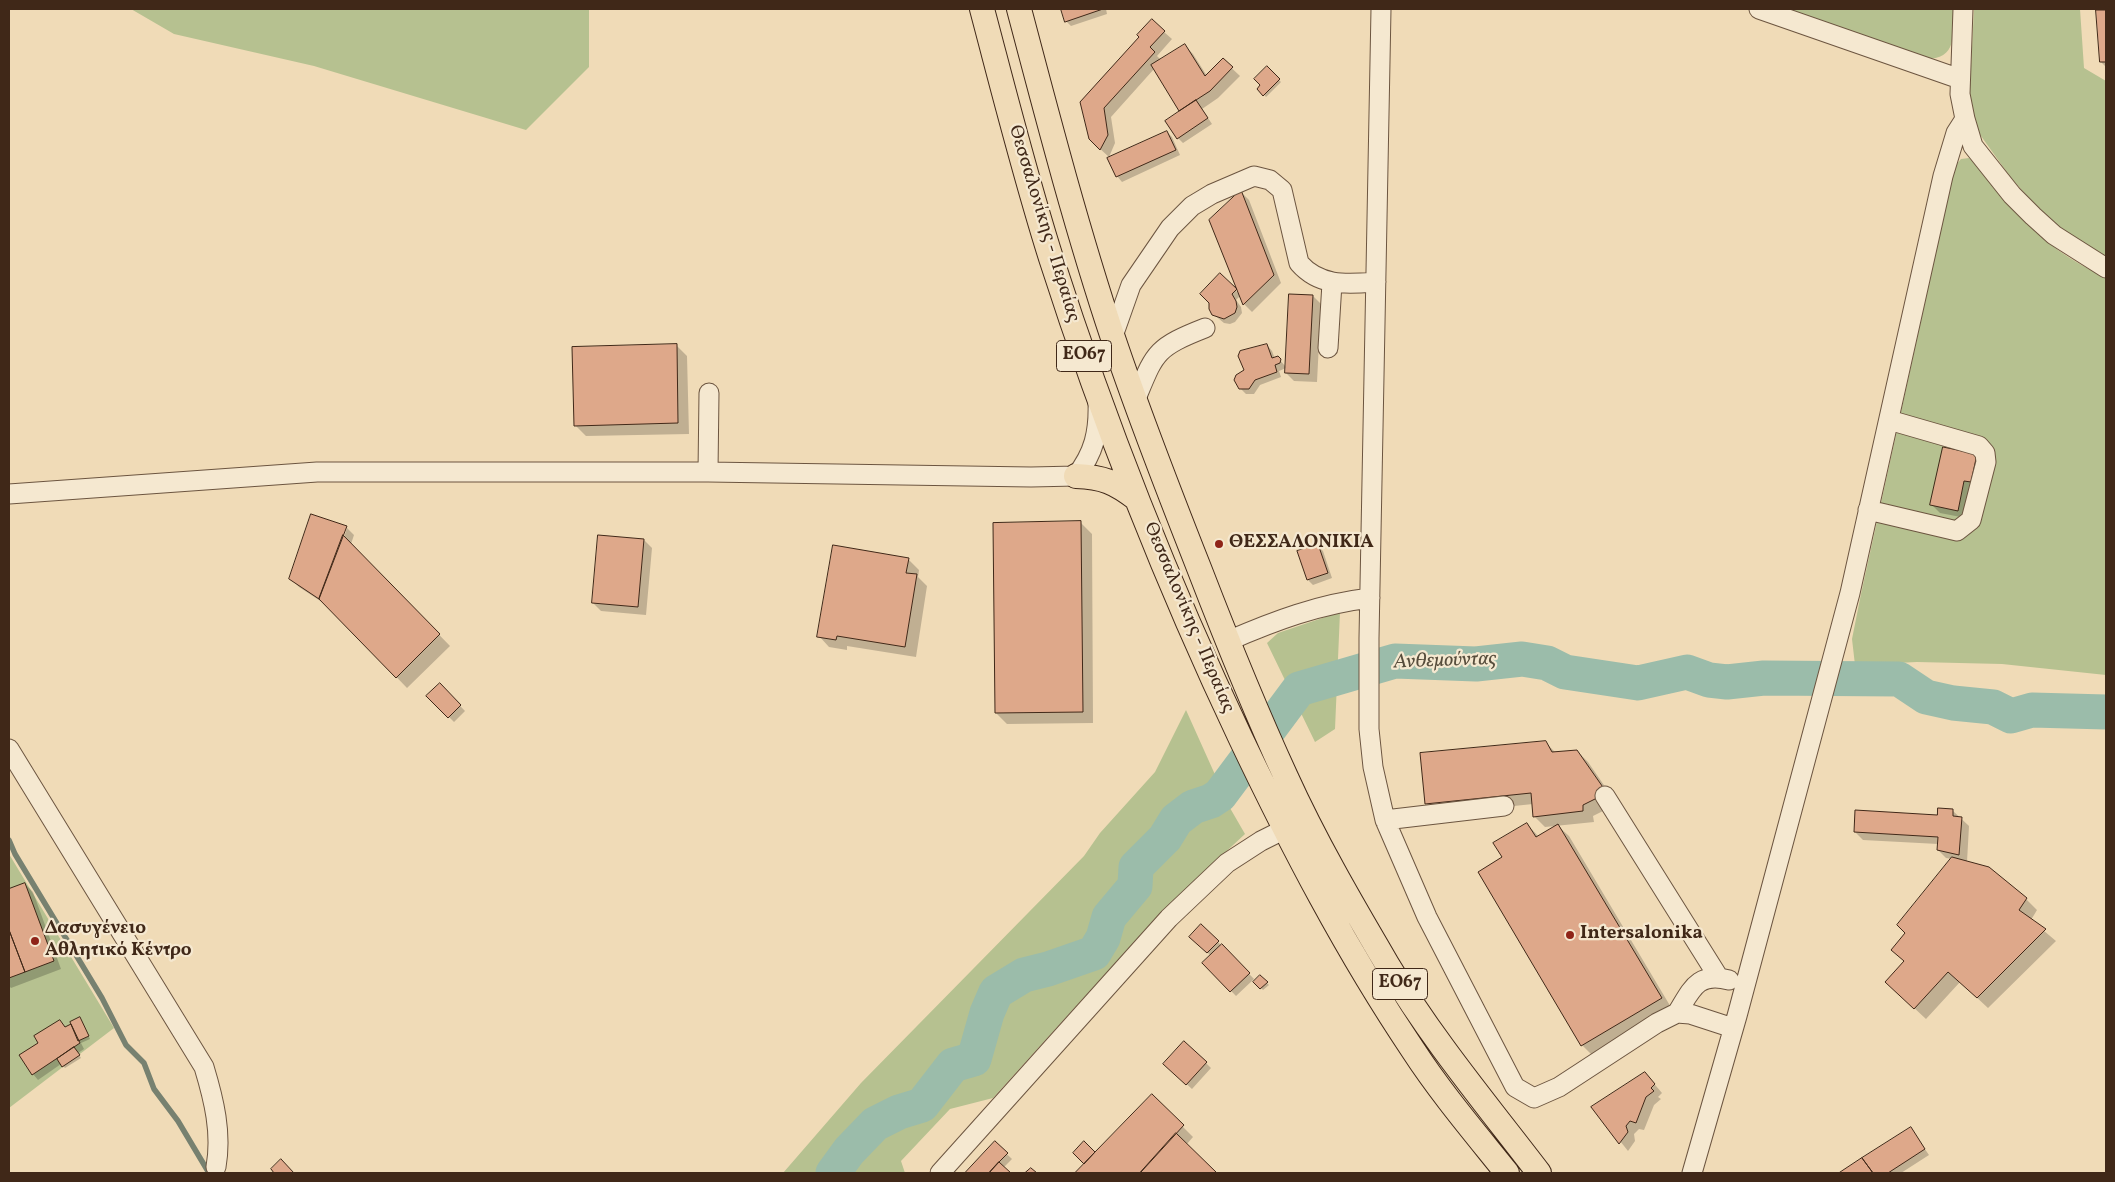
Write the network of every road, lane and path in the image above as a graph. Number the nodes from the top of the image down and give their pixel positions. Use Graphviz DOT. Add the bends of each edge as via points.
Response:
graph roads {
  1 [pos="982,9"];
  2 [pos="1019,9"];
  3 [pos="1382,9"];
  4 [pos="1759,9"];
  5 [pos="1963,9"];
  6 [pos="1960,79"];
  7 [pos="1964,119"];
  8 [pos="2106,268"];
  9 [pos="1376,282"];
  10 [pos="1332,283"];
  11 [pos="1205,328"];
  12 [pos="1113,336"];
  13 [pos="1328,348"];
  14 [pos="709,393"];
  15 [pos="1097,395"];
  16 [pos="1136,402"];
  17 [pos="1889,420"];
  18 [pos="708,472"];
  19 [pos="1076,476"];
  20 [pos="9,494"];
  21 [pos="1137,499"];
  22 [pos="1868,510"];
  23 [pos="1370,598"];
  24 [pos="1228,641"];
  25 [pos="9,749"];
  26 [pos="1605,796"];
  27 [pos="1504,806"];
  28 [pos="1386,820"];
  29 [pos="1286,829"];
  30 [pos="1719,978"];
  31 [pos="1745,985"];
  32 [pos="1677,1013"];
  33 [pos="1733,1028"];
  34 [pos="216,1167"];
  35 [pos="940,1173"];
  36 [pos="1507,1173"];
  37 [pos="1539,1173"];
  38 [pos="1692,1173"];
  1 -- 15 [label="main road, Θεσσαλονίκης - Περαίας / ΕΟ67" via="1050,256"];
  2 -- 12 [label="main road, Θεσσαλονίκης - Περαίας / ΕΟ67" via="1055,146"];
  3 -- 9 [label="street"];
  4 -- 6 [label="street"];
  5 -- 6 [label="street"];
  6 -- 7 [label="street"];
  7 -- 8 [label="street" via="1973,146 2012,195 2054,236"];
  7 -- 17 [label="street" via="1945,168"];
  9 -- 10 [label="street"];
  9 -- 23 [label="street"];
  10 -- 12 [label="street" via="1322,281 1299,263 1282,190 1270,180 1254,176 1192,206 1170,228 1131,285"];
  10 -- 13 [label="street"];
  11 -- 16 [label="street" via="1169,343 1154,356"];
  12 -- 16 [label="main road, Θεσσαλονίκης - Περαίας / ΕΟ67"];
  14 -- 18 [label="street"];
  15 -- 19 [label="street" via="1094,445"];
  15 -- 21 [label="main road, Θεσσαλονίκης - Περαίας / ΕΟ67"];
  16 -- 24 [label="main road, Θεσσαλονίκης - Περαίας / ΕΟ67"];
  17 -- 22 [label="street"];
  17 -- 22 [label="street" via="1979,446 1985,453 1986,462 1971,520 1957,531"];
  18 -- 19 [label="street"];
  18 -- 20 [label="street" via="318,472"];
  19 -- 21 [label="main road" via="1111,481"];
  21 -- 29 [label="main road, Θεσσαλονίκης - Περαίας / ΕΟ67" via="1219,692"];
  22 -- 31 [label="street" via="1833,658"];
  23 -- 24 [label="street" via="1310,610"];
  23 -- 28 [label="street" via="1368,729"];
  24 -- 37 [label="main road, Θεσσαλονίκης - Περαίας / ΕΟ67" via="1286,778 1388,965 1450,1057"];
  25 -- 34 [label="street" via="204,1067 218,1130"];
  26 -- 30 [label="street"];
  27 -- 28 [label="street"];
  28 -- 32 [label="street" via="1427,917 1515,1087 1534,1098 1559,1087"];
  29 -- 35 [label="street" via="1227,863 1169,918"];
  29 -- 36 [label="main road, Θεσσαλονίκης - Περαίας / ΕΟ67" via="1344,938 1414,1052"];
  30 -- 31 [label="street"];
  30 -- 32 [label="street" via="1701,980"];
  31 -- 33 [label="street"];
  32 -- 33 [label="street"];
  33 -- 38 [label="street"];
}
